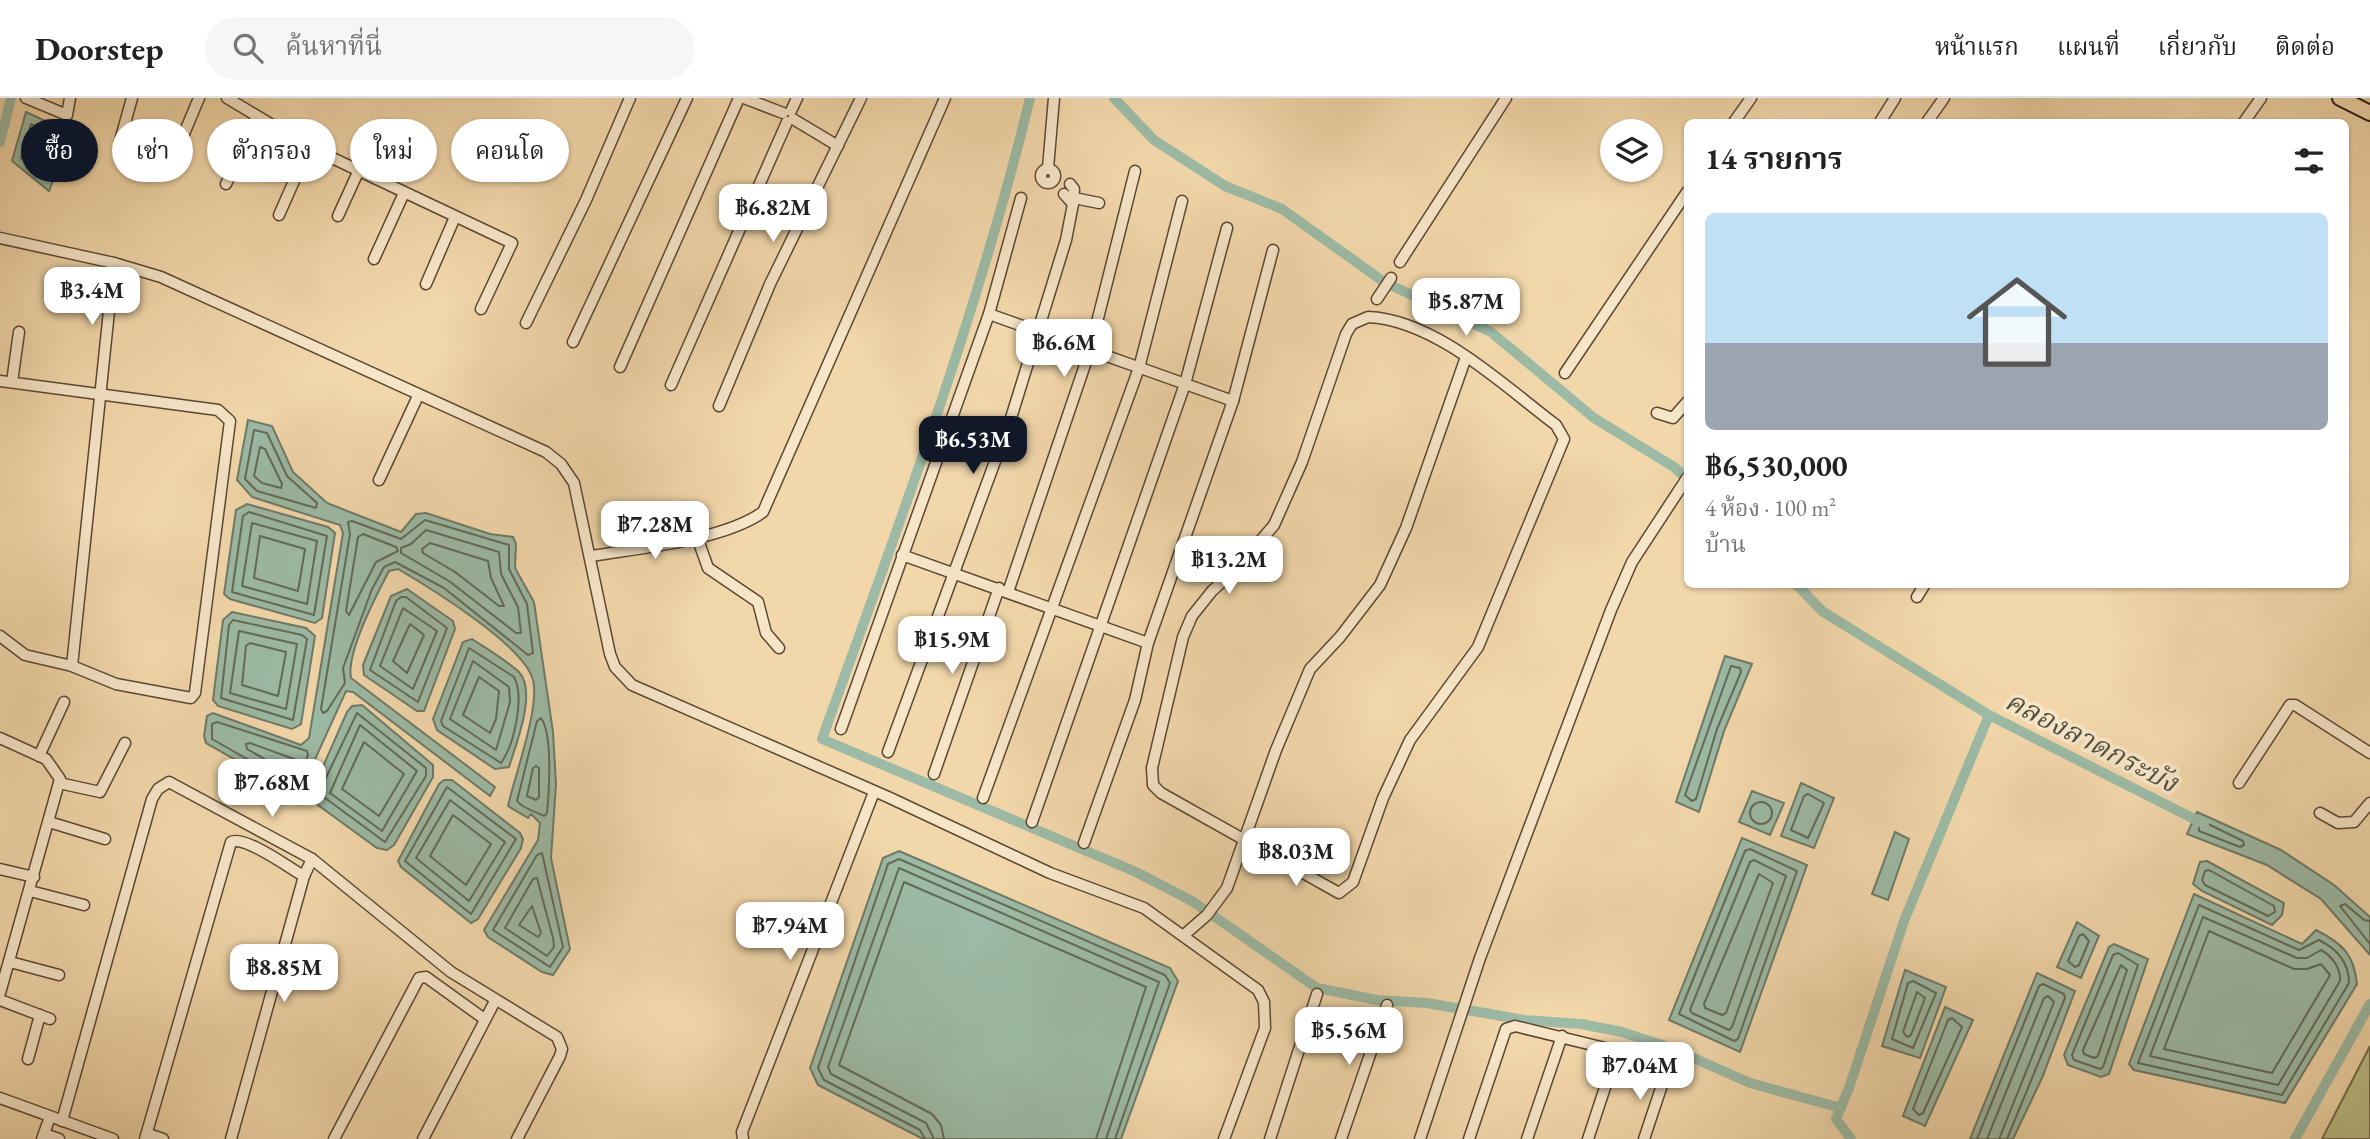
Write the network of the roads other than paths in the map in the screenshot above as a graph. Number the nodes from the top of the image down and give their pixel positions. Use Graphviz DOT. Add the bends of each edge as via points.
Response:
graph roads {
  1 [pos="26,98"];
  2 [pos="71,98"];
  3 [pos="132,98"];
  4 [pos="200,98"];
  5 [pos="227,98"];
  6 [pos="630,98"];
  7 [pos="687,98"];
  8 [pos="741,98"];
  9 [pos="797,98"];
  10 [pos="861,98"];
  11 [pos="945,98"];
  12 [pos="1054,98"];
  13 [pos="1506,98"];
  14 [pos="1751,98"];
  15 [pos="1895,98"];
  16 [pos="1944,98"];
  17 [pos="2261,98"];
  18 [pos="2340,98"];
  19 [pos="2370,113"];
  20 [pos="257,116"];
  21 [pos="789,116"];
  22 [pos="126,119"];
  23 [pos="191,119"];
  24 [pos="262,119"];
  25 [pos="1736,119"];
  26 [pos="1882,119"];
  27 [pos="1929,119"];
  28 [pos="2246,119"];
  29 [pos="838,146"];
  30 [pos="1135,171"];
  31 [pos="294,182"];
  32 [pos="354,182"];
  33 [pos="382,182"];
  34 [pos="226,184"];
  35 [pos="1062,187"];
  36 [pos="404,193"];
  37 [pos="1684,196"];
  38 [pos="1021,198"];
  39 [pos="1182,201"];
  40 [pos="1099,203"];
  41 [pos="279,215"];
  42 [pos="338,216"];
  43 [pos="455,217"];
  44 [pos="1227,228"];
  45 [pos="0,238"];
  46 [pos="1273,250"];
  47 [pos="374,259"];
  48 [pos="1400,262"];
  49 [pos="114,263"];
  50 [pos="1391,278"];
  51 [pos="426,284"];
  52 [pos="1377,299"];
  53 [pos="481,309"];
  54 [pos="989,314"];
  55 [pos="526,323"];
  56 [pos="1038,331"];
  57 [pos="19,332"];
  58 [pos="573,342"];
  59 [pos="1090,350"];
  60 [pos="1465,357"];
  61 [pos="620,367"];
  62 [pos="1139,368"];
  63 [pos="1565,373"];
  64 [pos="0,381"];
  65 [pos="12,382"];
  66 [pos="1185,384"];
  67 [pos="671,385"];
  68 [pos="100,394"];
  69 [pos="418,396"];
  70 [pos="1233,401"];
  71 [pos="1684,405"];
  72 [pos="719,406"];
  73 [pos="1657,413"];
  74 [pos="379,480"];
  75 [pos="1684,482"];
  76 [pos="697,537"];
  77 [pos="902,555"];
  78 [pos="592,556"];
  79 [pos="954,572"];
  80 [pos="1923,588"];
  81 [pos="1003,590"];
  82 [pos="1917,597"];
  83 [pos="1050,607"];
  84 [pos="1101,625"];
  85 [pos="0,636"];
  86 [pos="1148,643"];
  87 [pos="779,648"];
  88 [pos="72,666"];
  89 [pos="64,702"];
  90 [pos="841,729"];
  91 [pos="0,738"];
  92 [pos="125,743"];
  93 [pos="888,752"];
  94 [pos="2370,753"];
  95 [pos="39,756"];
  96 [pos="934,774"];
  97 [pos="59,783"];
  98 [pos="2239,783"];
  99 [pos="874,792"];
  100 [pos="983,798"];
  101 [pos="2370,803"];
  102 [pos="2320,813"];
  103 [pos="49,822"];
  104 [pos="1032,822"];
  105 [pos="105,839"];
  106 [pos="1243,841"];
  107 [pos="1084,843"];
  108 [pos="312,859"];
  109 [pos="0,869"];
  110 [pos="304,876"];
  111 [pos="34,877"];
  112 [pos="30,891"];
  113 [pos="84,905"];
  114 [pos="1184,935"];
  115 [pos="10,962"];
  116 [pos="59,975"];
  117 [pos="0,993"];
  118 [pos="1317,994"];
  119 [pos="0,1000"];
  120 [pos="495,1001"];
  121 [pos="1387,1005"];
  122 [pos="484,1018"];
  123 [pos="1562,1036"];
  124 [pos="1617,1051"];
  125 [pos="28,1059"];
  126 [pos="0,1098"];
  127 [pos="50,1117"];
  128 [pos="62,1121"];
  129 [pos="43,1136"];
  130 [pos="147,1137"];
  131 [pos="59,1139"];
  132 [pos="113,1139"];
  133 [pos="163,1139"];
  134 [pos="231,1139"];
  135 [pos="334,1139"];
  136 [pos="423,1139"];
  137 [pos="517,1139"];
  138 [pos="743,1139"];
  139 [pos="1224,1139"];
  140 [pos="1270,1139"];
  141 [pos="1340,1139"];
  142 [pos="1420,1139"];
  143 [pos="1469,1139"];
  144 [pos="1527,1139"];
  145 [pos="1588,1139"];
  146 [pos="1644,1139"];
  1 -- 2 [label="street" via="67,115"];
  3 -- 22 [label="street"];
  4 -- 23 [label="street"];
  5 -- 20 [label="street"];
  6 -- 55 [label="street"];
  7 -- 58 [label="street"];
  8 -- 21 [label="street"];
  8 -- 61 [label="street"];
  9 -- 21 [label="street"];
  10 -- 29 [label="street"];
  11 -- 76 [label="street" via="763,512"];
  12 -- 35 [label="street"];
  13 -- 48 [label="street"];
  14 -- 25 [label="street"];
  15 -- 26 [label="street"];
  16 -- 27 [label="street"];
  17 -- 28 [label="street"];
  18 -- 19 [label="main road"];
  20 -- 24 [label="street"];
  20 -- 34 [label="street"];
  21 -- 29 [label="street"];
  21 -- 67 [label="street"];
  29 -- 72 [label="street" via="770,284"];
  30 -- 59 [label="street"];
  31 -- 41 [label="street"];
  32 -- 42 [label="street"];
  33 -- 36 [label="street"];
  35 -- 40 [label="street"];
  35 -- 56 [label="street" via="1066,240"];
  36 -- 43 [label="street"];
  36 -- 47 [label="street"];
  37 -- 63 [label="street"];
  38 -- 54 [label="street"];
  39 -- 62 [label="street"];
  43 -- 51 [label="street"];
  43 -- 53 [label="street" via="512,243"];
  44 -- 66 [label="street"];
  45 -- 49 [label="street"];
  46 -- 70 [label="street"];
  49 -- 68 [label="street"];
  49 -- 69 [label="street" via="161,277"];
  50 -- 52 [label="street"];
  54 -- 56 [label="street"];
  54 -- 77 [label="street"];
  56 -- 59 [label="street"];
  56 -- 79 [label="street"];
  57 -- 65 [label="street"];
  59 -- 62 [label="street"];
  59 -- 81 [label="street"];
  60 -- 106 [label="street" via="1406,528 1380,585 1300,687"];
  60 -- 106 [label="street" via="1389,319 1368,317 1352,324 1274,525 1192,616 1152,768 1153,785"];
  60 -- 106 [label="street" via="1556,425 1564,439 1478,647 1410,740 1349,888 1339,893 1331,890"];
  62 -- 66 [label="street"];
  62 -- 83 [label="street"];
  64 -- 65 [label="street"];
  65 -- 68 [label="street"];
  66 -- 70 [label="street"];
  66 -- 84 [label="street"];
  68 -- 88 [label="street"];
  68 -- 88 [label="street" via="218,410 230,421 193,696 187,700 116,684"];
  69 -- 74 [label="street"];
  69 -- 78 [label="street" via="546,452 561,464 579,495"];
  70 -- 86 [label="street"];
  71 -- 73 [label="street" via="1673,418"];
  75 -- 142 [label="street" via="1632,562 1611,610 1480,958"];
  76 -- 78 [label="street"];
  76 -- 87 [label="street" via="708,568 758,602 766,633"];
  77 -- 79 [label="street"];
  77 -- 90 [label="street"];
  78 -- 99 [label="street" via="610,654 632,685"];
  79 -- 81 [label="street"];
  79 -- 93 [label="street"];
  80 -- 82 [label="street"];
  81 -- 83 [label="street"];
  81 -- 96 [label="street"];
  83 -- 84 [label="street"];
  83 -- 100 [label="street"];
  84 -- 86 [label="street"];
  84 -- 104 [label="street"];
  85 -- 88 [label="street" via="25,654"];
  86 -- 107 [label="street" via="1135,700"];
  89 -- 95 [label="street"];
  91 -- 95 [label="street"];
  92 -- 97 [label="street" via="100,792"];
  94 -- 98 [label="street" via="2290,705"];
  95 -- 97 [label="street" via="56,768"];
  97 -- 103 [label="street"];
  99 -- 114 [label="street" via="1050,873 1144,908"];
  99 -- 138 [label="street"];
  101 -- 102 [label="street" via="2354,822 2337,823"];
  103 -- 105 [label="street"];
  103 -- 111 [label="street"];
  106 -- 114 [label="street" via="1217,903"];
  108 -- 110 [label="street"];
  108 -- 120 [label="street" via="451,972"];
  108 -- 128 [label="street" via="176,784 158,789"];
  109 -- 111 [label="street"];
  110 -- 130 [label="street" via="242,841 231,842"];
  110 -- 134 [label="street"];
  111 -- 112 [label="street"];
  112 -- 113 [label="street"];
  112 -- 115 [label="street"];
  114 -- 139 [label="street" via="1251,984 1264,1002 1265,1028"];
  115 -- 116 [label="street"];
  115 -- 117 [label="street"];
  118 -- 140 [label="street"];
  119 -- 125 [label="street" via="45,1017"];
  120 -- 122 [label="street"];
  120 -- 137 [label="street" via="551,1033 562,1049"];
  121 -- 141 [label="street"];
  122 -- 135 [label="street" via="422,976"];
  122 -- 136 [label="street"];
  123 -- 124 [label="street"];
  123 -- 143 [label="street" via="1515,1026 1506,1029"];
  123 -- 144 [label="street"];
  124 -- 145 [label="street"];
  124 -- 146 [label="street" via="1664,1069"];
  126 -- 127 [label="street"];
  127 -- 128 [label="street"];
  127 -- 129 [label="street"];
  128 -- 132 [label="street"];
  129 -- 131 [label="street"];
  130 -- 133 [label="street"];
}
